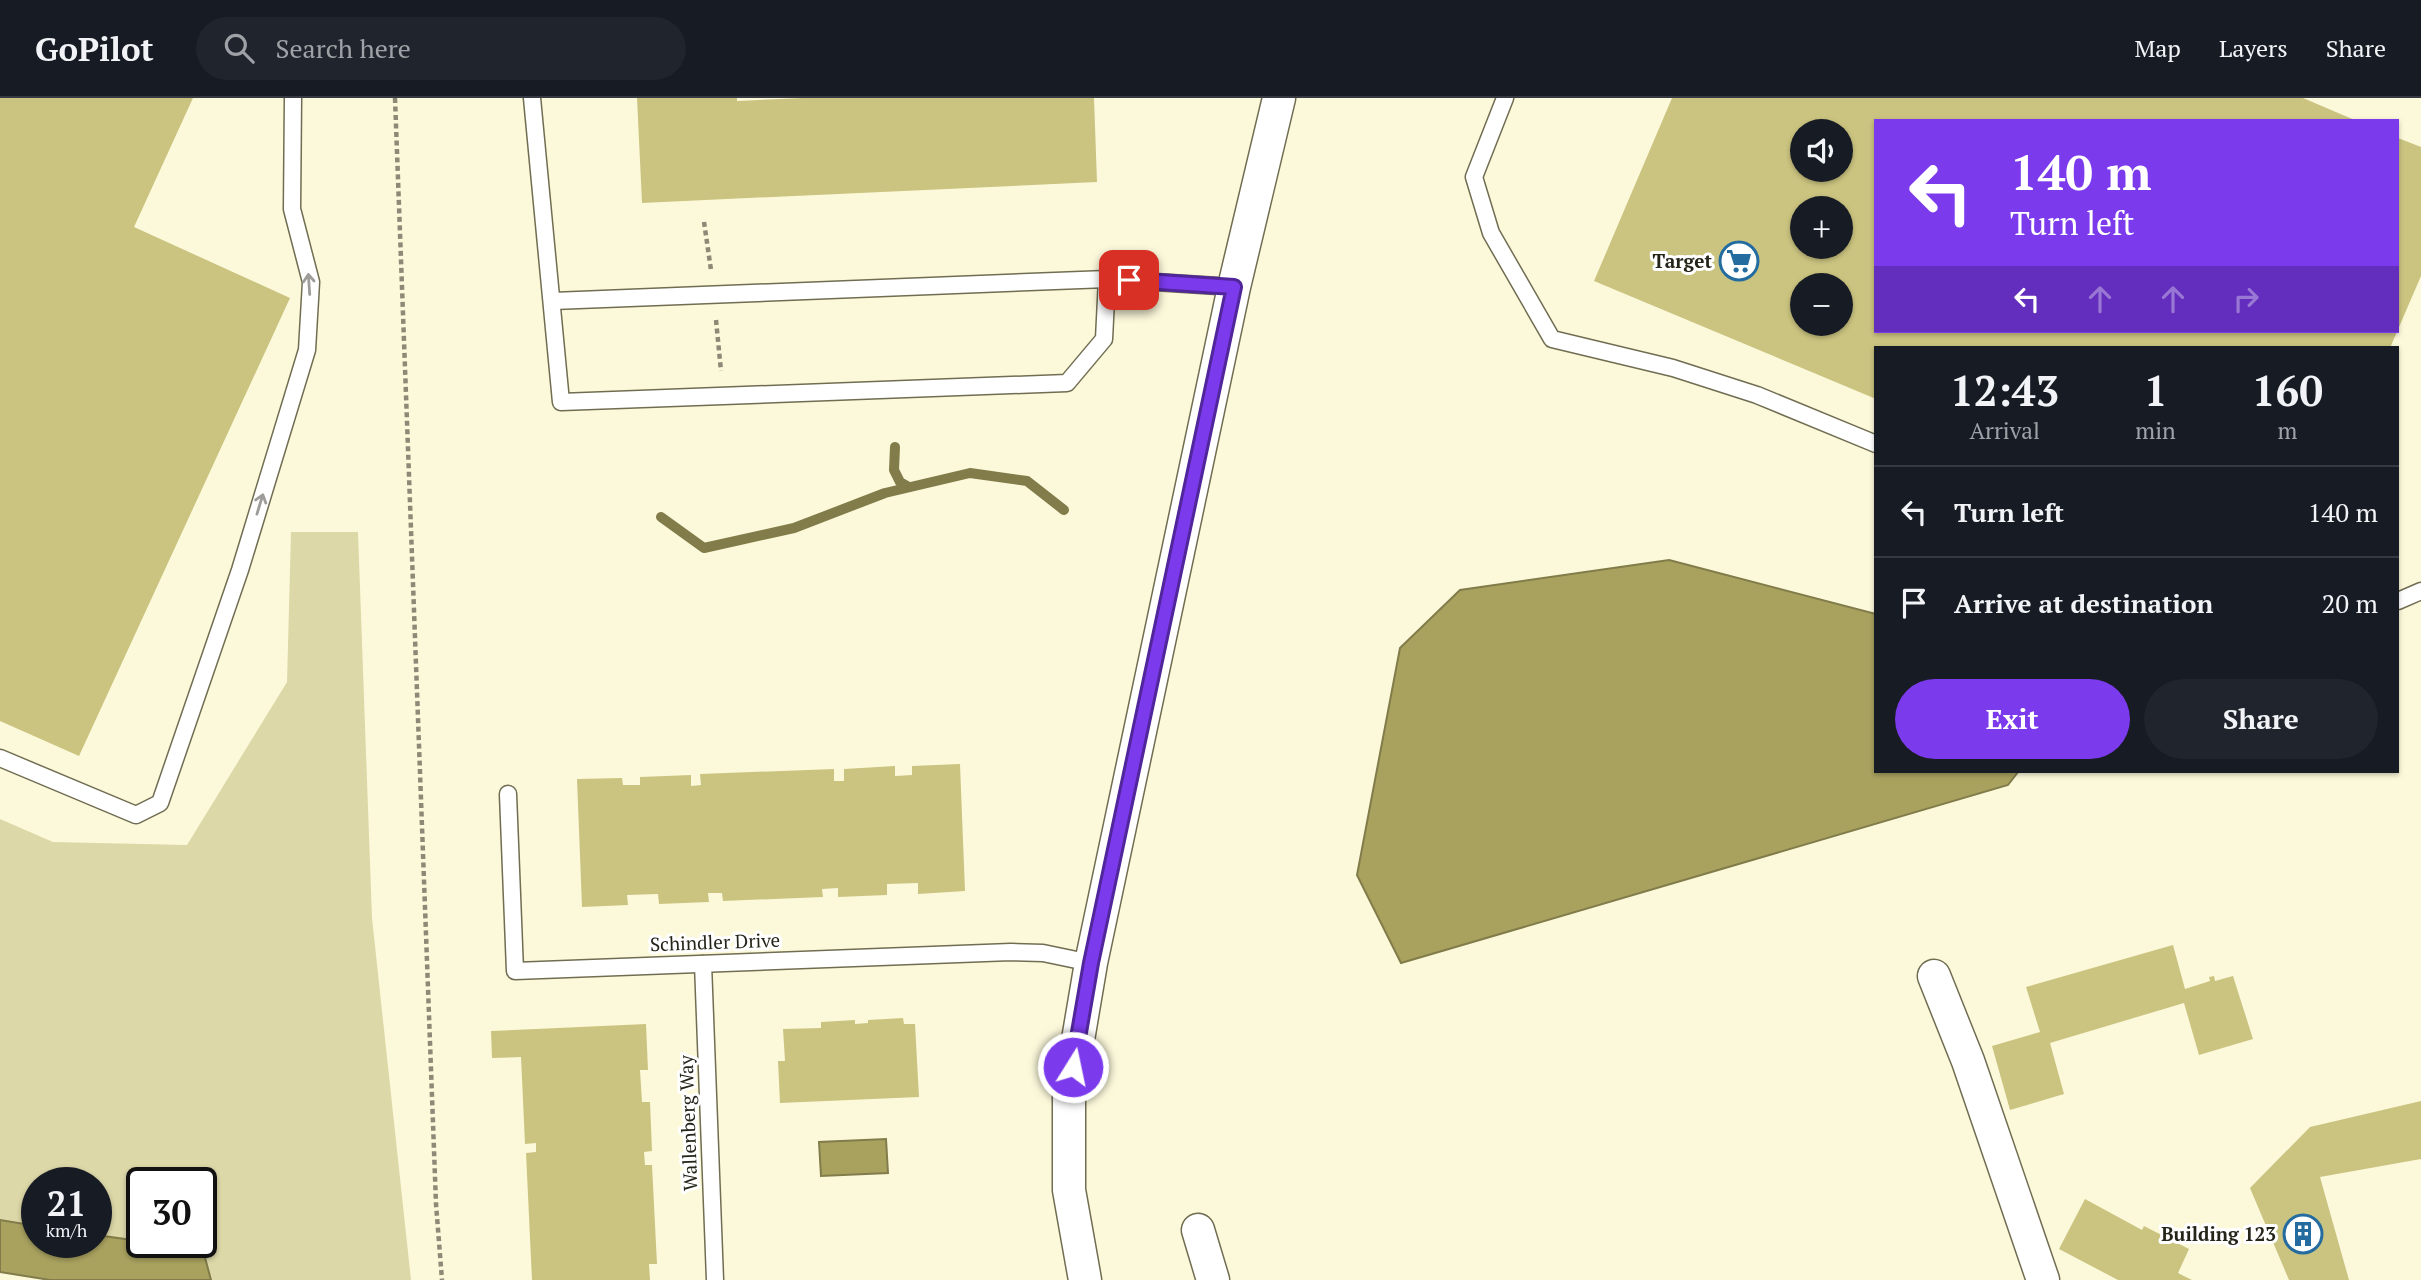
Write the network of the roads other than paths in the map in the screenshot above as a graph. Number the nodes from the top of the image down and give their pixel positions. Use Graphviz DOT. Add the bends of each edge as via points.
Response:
graph roads {
  1 [pos="293,98"];
  2 [pos="532,98"];
  3 [pos="1279,98"];
  4 [pos="1505,98"];
  5 [pos="1107,279"];
  6 [pos="1234,287"];
  7 [pos="552,301"];
  8 [pos="1874,443"];
  9 [pos="2421,591"];
  10 [pos="2399,601"];
  11 [pos="0,758"];
  12 [pos="508,794"];
  13 [pos="1091,963"];
  14 [pos="703,964"];
  15 [pos="1934,976"];
  16 [pos="1198,1230"];
  17 [pos="715,1280"];
  18 [pos="1085,1280"];
  19 [pos="1213,1280"];
  20 [pos="2043,1280"];
  11 -- 1 [label="lane, one-way" via="136,815 160,803 240,570 307,350 311,282 292,209"];
  2 -- 7 [label="lane"];
  3 -- 6 [label="street"];
  4 -- 8 [label="lane" via="1474,177 1491,233 1552,339 1672,368"];
  5 -- 6 [label="lane"];
  5 -- 7 [label="lane"];
  5 -- 7 [label="lane" via="1104,339 1067,383 561,402"];
  6 -- 13 [label="street"];
  9 -- 10 [label="lane"];
  12 -- 14 [label="lane, Schindler Drive" via="515,971"];
  13 -- 14 [label="lane, Schindler Drive" via="1011,952"];
  13 -- 18 [label="street" via="1069,1093 1069,1190"];
  14 -- 17 [label="lane, Wallenberg Way"];
  15 -- 20 [label="street"];
  16 -- 19 [label="street"];
}
